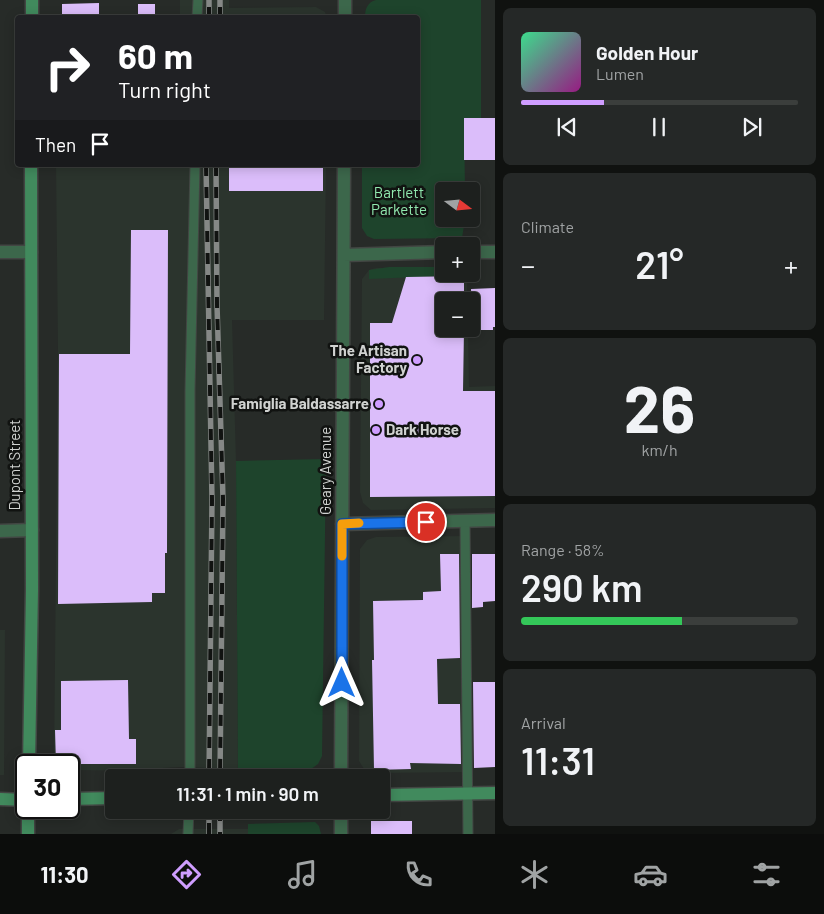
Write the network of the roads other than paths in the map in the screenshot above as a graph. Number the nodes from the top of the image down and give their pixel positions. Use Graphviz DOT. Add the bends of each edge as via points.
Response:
graph roads {
  1 [pos="32,0"];
  2 [pos="198,0"];
  3 [pos="345,0"];
  4 [pos="32,15"];
  5 [pos="197,15"];
  6 [pos="345,15"];
  7 [pos="31,167"];
  8 [pos="195,167"];
  9 [pos="344,167"];
  10 [pos="0,252"];
  11 [pos="31,252"];
  12 [pos="435,252"];
  13 [pos="480,252"];
  14 [pos="495,252"];
  15 [pos="344,255"];
  16 [pos="495,520"];
  17 [pos="465,521"];
  18 [pos="342,524"];
  19 [pos="32,530"];
  20 [pos="0,531"];
  21 [pos="29,754"];
  22 [pos="190,769"];
  23 [pos="341,769"];
  24 [pos="495,793"];
  25 [pos="468,794"];
  26 [pos="390,795"];
  27 [pos="105,798"];
  28 [pos="0,799"];
  29 [pos="80,799"];
  30 [pos="15,800"];
  31 [pos="28,819"];
  32 [pos="189,819"];
  33 [pos="341,819"];
  34 [pos="28,834"];
  35 [pos="188,834"];
  36 [pos="341,834"];
  37 [pos="468,834"];
  1 -- 4 [label="main road"];
  2 -- 5 [label="lane"];
  3 -- 6 [label="street"];
  7 -- 11 [label="main road, Dupont Street"];
  8 -- 22 [label="lane" via="190,391"];
  9 -- 15 [label="street, Geary Avenue"];
  10 -- 11 [label="street"];
  11 -- 19 [label="main road, Dupont Street"];
  12 -- 15 [label="street"];
  13 -- 14 [label="street"];
  15 -- 18 [label="street, Geary Avenue"];
  16 -- 17 [label="street"];
  17 -- 18 [label="street"];
  17 -- 25 [label="lane"];
  18 -- 23 [label="street, Geary Avenue"];
  19 -- 20 [label="street"];
  19 -- 21 [label="main road, Dupont Street"];
  24 -- 25 [label="main road"];
  25 -- 26 [label="main road"];
  25 -- 37 [label="lane"];
  27 -- 29 [label="main road"];
  28 -- 30 [label="main road"];
  31 -- 34 [label="main road"];
  32 -- 35 [label="lane"];
  33 -- 36 [label="street"];
}
